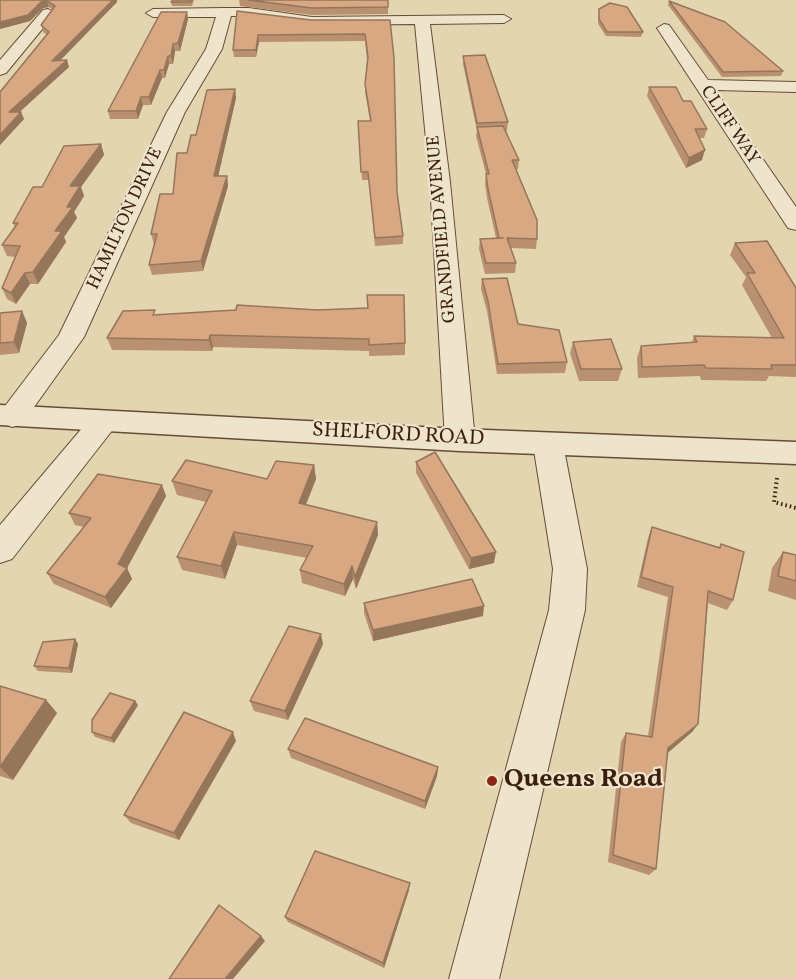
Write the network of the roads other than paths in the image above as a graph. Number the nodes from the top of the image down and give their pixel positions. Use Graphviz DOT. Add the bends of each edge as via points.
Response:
graph roads {
  1 [pos="225,12"];
  2 [pos="48,13"];
  3 [pos="153,13"];
  4 [pos="422,19"];
  5 [pos="504,19"];
  6 [pos="664,28"];
  7 [pos="0,70"];
  8 [pos="701,85"];
  9 [pos="796,87"];
  10 [pos="796,223"];
  11 [pos="6,416"];
  12 [pos="104,421"];
  13 [pos="460,440"];
  14 [pos="548,444"];
  15 [pos="788,453"];
  16 [pos="0,549"];
  17 [pos="474,979"];
  1 -- 3 [label="street"];
  1 -- 4 [label="street" via="312,21"];
  1 -- 11 [label="street, HAMILTON DRIVE" via="214,49 176,112 71,337"];
  2 -- 7 [label="street"];
  4 -- 5 [label="street"];
  4 -- 13 [label="street, GRANDFIELD AVENUE" via="440,182"];
  6 -- 8 [label="street, CLIFF WAY"];
  8 -- 9 [label="street"];
  8 -- 10 [label="street, CLIFF WAY"];
  11 -- 12 [label="street, SHELFORD ROAD"];
  12 -- 13 [label="street, SHELFORD ROAD"];
  12 -- 16 [label="street"];
  13 -- 14 [label="street, SHELFORD ROAD"];
  14 -- 15 [label="street, SHELFORD ROAD"];
  14 -- 17 [label="street" via="570,569 567,610"];
}
